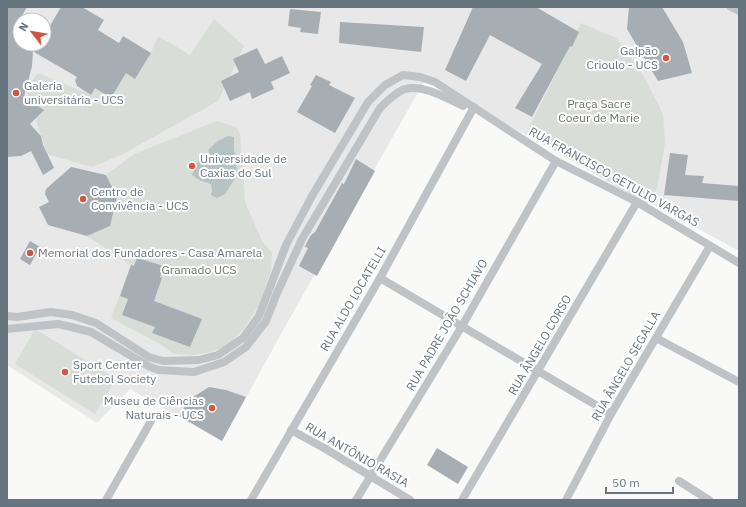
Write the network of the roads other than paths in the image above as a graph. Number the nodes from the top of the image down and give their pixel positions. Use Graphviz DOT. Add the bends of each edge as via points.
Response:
graph roads {
  1 [pos="731,7"];
  2 [pos="739,11"];
  3 [pos="475,109"];
  4 [pos="556,161"];
  5 [pos="637,202"];
  6 [pos="710,246"];
  7 [pos="739,263"];
  8 [pos="380,278"];
  9 [pos="72,315"];
  10 [pos="7,316"];
  11 [pos="58,324"];
  12 [pos="462,326"];
  13 [pos="7,329"];
  14 [pos="656,338"];
  15 [pos="539,371"];
  16 [pos="739,382"];
  17 [pos="611,414"];
  18 [pos="151,421"];
  19 [pos="291,430"];
  20 [pos="371,476"];
  21 [pos="679,480"];
  22 [pos="106,500"];
  23 [pos="251,500"];
  24 [pos="356,500"];
  25 [pos="410,500"];
  26 [pos="462,500"];
  27 [pos="566,500"];
  28 [pos="709,500"];
  1 -- 2 [label="street"];
  3 -- 4 [label="street, RUA FRANCISCO GETULIO VARGAS"];
  3 -- 8 [label="street, RUA ALDO LOCATELLI"];
  3 -- 9 [label="street, RUA FRANCISCO GETULIO VARGAS" via="434,82 420,77 403,76 385,85 364,108 312,196 286,244 259,316 243,338 218,355 199,360 163,361 149,357 96,323"];
  3 -- 11 [label="street, RUA FRANCISCO GETULIO VARGAS" via="434,92 415,88 404,89 380,108 302,239 266,321 246,347 224,362 194,372 159,370 91,332"];
  4 -- 5 [label="street, RUA FRANCISCO GETULIO VARGAS"];
  4 -- 12 [label="street, RUA PADRE JOÃO SCHIAVO"];
  5 -- 6 [label="street, RUA FRANCISCO GETULIO VARGAS"];
  5 -- 15 [label="street, RUA ÂNGELO CORSO"];
  6 -- 7 [label="street, RUA FRANCISCO GETULIO VARGAS"];
  6 -- 14 [label="street, RUA ÂNGELO SEGALLA"];
  8 -- 12 [label="street"];
  8 -- 19 [label="street, RUA ALDO LOCATELLI"];
  9 -- 10 [label="street" via="51,312"];
  9 -- 11 [label="street" via="68,320"];
  11 -- 13 [label="street"];
  12 -- 15 [label="street"];
  12 -- 20 [label="street, RUA PADRE JOÃO SCHIAVO"];
  14 -- 16 [label="street"];
  14 -- 17 [label="street, RUA ÂNGELO SEGALLA"];
  15 -- 17 [label="street"];
  15 -- 26 [label="street, RUA ÂNGELO CORSO"];
  17 -- 27 [label="street, RUA ÂNGELO SEGALLA"];
  18 -- 22 [label="street"];
  19 -- 20 [label="street, RUA ANTÔNIO RASIA"];
  19 -- 23 [label="street, RUA ALDO LOCATELLI"];
  20 -- 24 [label="street, RUA PADRE JOÃO SCHIAVO"];
  20 -- 25 [label="street, RUA ANTÔNIO RASIA"];
  21 -- 28 [label="street"];
}
